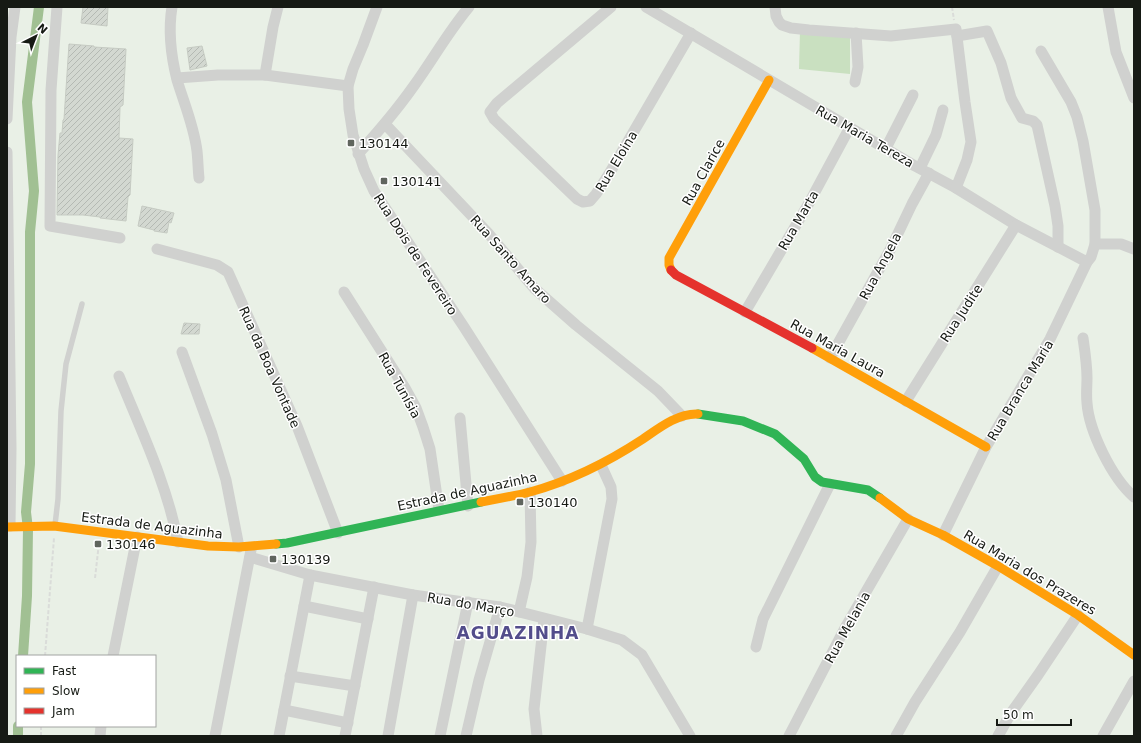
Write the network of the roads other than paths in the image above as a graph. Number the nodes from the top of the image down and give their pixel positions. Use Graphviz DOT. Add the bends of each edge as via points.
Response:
graph roads {
  1 [pos="15,7"];
  2 [pos="56,7"];
  3 [pos="172,7"];
  4 [pos="278,7"];
  5 [pos="377,7"];
  6 [pos="469,7"];
  7 [pos="611,7"];
  8 [pos="646,7"];
  9 [pos="775,7"];
  10 [pos="1108,7"];
  11 [pos="956,32"];
  12 [pos="692,33"];
  13 [pos="856,33"];
  14 [pos="9,37"];
  15 [pos="1041,51"];
  16 [pos="265,75"];
  17 [pos="177,78"];
  18 [pos="769,80"];
  19 [pos="855,82"];
  20 [pos="348,86"];
  21 [pos="913,95"];
  22 [pos="1134,98"];
  23 [pos="942,110"];
  24 [pos="7,119"];
  25 [pos="385,124"];
  26 [pos="850,127"];
  27 [pos="886,148"];
  28 [pos="7,152"];
  29 [pos="358,154"];
  30 [pos="924,171"];
  31 [pos="199,178"];
  32 [pos="956,188"];
  33 [pos="1016,225"];
  34 [pos="120,238"];
  35 [pos="1095,244"];
  36 [pos="1058,247"];
  37 [pos="156,249"];
  38 [pos="1134,249"];
  39 [pos="1087,262"];
  40 [pos="676,275"];
  41 [pos="344,292"];
  42 [pos="82,304"];
  43 [pos="745,312"];
  44 [pos="1084,338"];
  45 [pos="182,352"];
  46 [pos="830,358"];
  47 [pos="119,376"];
  48 [pos="906,401"];
  49 [pos="682,416"];
  50 [pos="460,418"];
  51 [pos="986,448"];
  52 [pos="601,465"];
  53 [pos="562,481"];
  54 [pos="830,484"];
  55 [pos="530,492"];
  56 [pos="1134,497"];
  57 [pos="468,506"];
  58 [pos="439,510"];
  59 [pos="908,519"];
  60 [pos="51,526"];
  61 [pos="9,527"];
  62 [pos="338,533"];
  63 [pos="943,535"];
  64 [pos="137,537"];
  65 [pos="178,542"];
  66 [pos="239,547"];
  67 [pos="251,552"];
  68 [pos="998,566"];
  69 [pos="310,575"];
  70 [pos="374,587"];
  71 [pos="413,595"];
  72 [pos="468,602"];
  73 [pos="304,606"];
  74 [pos="500,607"];
  75 [pos="519,612"];
  76 [pos="1078,615"];
  77 [pos="368,619"];
  78 [pos="544,619"];
  79 [pos="587,629"];
  80 [pos="756,647"];
  81 [pos="113,655"];
  82 [pos="1134,655"];
  83 [pos="290,676"];
  84 [pos="1134,681"];
  85 [pos="355,686"];
  86 [pos="284,710"];
  87 [pos="348,723"];
  88 [pos="215,736"];
  89 [pos="279,736"];
  90 [pos="345,736"];
  91 [pos="388,736"];
  92 [pos="440,736"];
  93 [pos="466,736"];
  94 [pos="537,736"];
  95 [pos="690,736"];
  96 [pos="789,736"];
  97 [pos="896,736"];
  98 [pos="998,736"];
  99 [pos="1103,736"];
  1 -- 14 [label="street"];
  2 -- 34 [label="street" via="51,90 50,226"];
  3 -- 17 [label="street" via="170,43"];
  4 -- 16 [label="street"];
  5 -- 20 [label="street, Rua Dois de Fevereiro"];
  6 -- 25 [label="street"];
  7 -- 12 [label="street, Rua Eloina" via="497,103 490,112 494,120 583,202 590,201 609,174"];
  8 -- 12 [label="street, Rua Maria Tereza"];
  9 -- 13 [label="street" via="779,22 790,28"];
  10 -- 22 [label="street" via="1116,52"];
  11 -- 13 [label="street" via="891,36"];
  11 -- 32 [label="street" via="971,142"];
  11 -- 36 [label="street" via="987,31 1001,63 1011,98 1022,118 1037,125 1055,206"];
  12 -- 18 [label="street, Rua Maria Tereza"];
  13 -- 19 [label="street" via="858,67"];
  14 -- 24 [label="street"];
  15 -- 35 [label="street" via="1071,102 1077,118 1095,210"];
  16 -- 17 [label="street" via="218,74"];
  16 -- 20 [label="street"];
  17 -- 31 [label="street" via="196,144"];
  18 -- 26 [label="street, Rua Maria Tereza"];
  18 -- 40 [label="street, Rua Clarice" via="669,258 670,269"];
  20 -- 29 [label="street, Rua Dois de Fevereiro" via="351,123"];
  21 -- 27 [label="street"];
  23 -- 30 [label="street, Rua Angela"];
  25 -- 29 [label="street"];
  25 -- 49 [label="street, Rua Santo Amaro" via="488,233 534,288 576,326 658,391"];
  26 -- 27 [label="street, Rua Maria Tereza"];
  26 -- 43 [label="street, Rua Marta"];
  27 -- 30 [label="street, Rua Maria Tereza"];
  28 -- 61 [label="street" via="11,448"];
  29 -- 53 [label="street, Rua Dois de Fevereiro" via="374,191"];
  30 -- 32 [label="street, Rua Maria Tereza"];
  30 -- 46 [label="street, Rua Angela" via="891,248"];
  32 -- 33 [label="street, Rua Maria Tereza"];
  33 -- 36 [label="street, Rua Maria Tereza"];
  33 -- 48 [label="street, Rua Judite"];
  35 -- 38 [label="street" via="1121,244"];
  35 -- 39 [label="street, Rua Branca Maria"];
  36 -- 39 [label="street, Rua Maria Tereza"];
  37 -- 62 [label="street, Rua da Boa Vontade" via="217,265 228,272 297,426"];
  39 -- 51 [label="street, Rua Branca Maria" via="1050,339"];
  40 -- 43 [label="street, Rua Maria Laura"];
  41 -- 58 [label="street, Rua Tunísia" via="416,408 430,449"];
  42 -- 60 [label="lane" via="66,364 61,411 58,499"];
  43 -- 46 [label="street, Rua Maria Laura"];
  44 -- 56 [label="street" via="1087,403 1092,425 1111,468"];
  45 -- 66 [label="street" via="226,480"];
  46 -- 48 [label="street, Rua Maria Laura"];
  47 -- 65 [label="street" via="163,484"];
  48 -- 51 [label="street, Rua Maria Laura"];
  49 -- 52 [label="street, Estrada de Aguazinha"];
  49 -- 54 [label="street, Estrada de Aguazinha" via="692,414 736,420 754,424 776,434 804,459 815,477"];
  50 -- 57 [label="street"];
  51 -- 63 [label="street, Rua Branca Maria"];
  52 -- 53 [label="street, Estrada de Aguazinha"];
  52 -- 79 [label="street" via="611,487 612,499"];
  53 -- 55 [label="street, Estrada de Aguazinha"];
  54 -- 59 [label="street, Estrada de Aguazinha" via="868,490"];
  54 -- 80 [label="street" via="763,619"];
  55 -- 57 [label="street, Estrada de Aguazinha"];
  55 -- 75 [label="street" via="531,542"];
  57 -- 58 [label="street, Estrada de Aguazinha"];
  58 -- 62 [label="street, Estrada de Aguazinha"];
  59 -- 63 [label="street, Rua Maria dos Prazeres"];
  59 -- 96 [label="street, Rua Melania" via="845,628"];
  60 -- 61 [label="street, Estrada de Aguazinha"];
  60 -- 64 [label="street, Estrada de Aguazinha"];
  62 -- 67 [label="street, Estrada de Aguazinha"];
  63 -- 68 [label="street, Rua Maria dos Prazeres"];
  64 -- 65 [label="street, Estrada de Aguazinha"];
  64 -- 81 [label="street"];
  65 -- 66 [label="street, Estrada de Aguazinha"];
  66 -- 67 [label="street, Estrada de Aguazinha"];
  67 -- 69 [label="street, Rua do Março"];
  67 -- 88 [label="street"];
  68 -- 76 [label="street, Rua Maria dos Prazeres"];
  68 -- 97 [label="street"];
  69 -- 70 [label="street, Rua do Março"];
  69 -- 73 [label="street"];
  70 -- 71 [label="street, Rua do Março"];
  70 -- 77 [label="street"];
  71 -- 72 [label="street, Rua do Março"];
  71 -- 91 [label="street"];
  72 -- 74 [label="street, Rua do Março"];
  72 -- 92 [label="street"];
  73 -- 77 [label="street"];
  73 -- 83 [label="street"];
  74 -- 75 [label="street, Rua do Março"];
  74 -- 93 [label="street"];
  75 -- 78 [label="street, Rua do Março"];
  76 -- 82 [label="street, Rua Maria dos Prazeres"];
  76 -- 98 [label="street"];
  77 -- 85 [label="street"];
  78 -- 79 [label="street, Rua do Março"];
  78 -- 94 [label="street" via="534,709"];
  79 -- 95 [label="street, Rua do Março" via="622,640 642,655"];
  83 -- 85 [label="street"];
  83 -- 86 [label="street"];
  84 -- 99 [label="street"];
  85 -- 87 [label="street"];
  86 -- 87 [label="street"];
  86 -- 89 [label="street"];
  87 -- 90 [label="street"];
}
